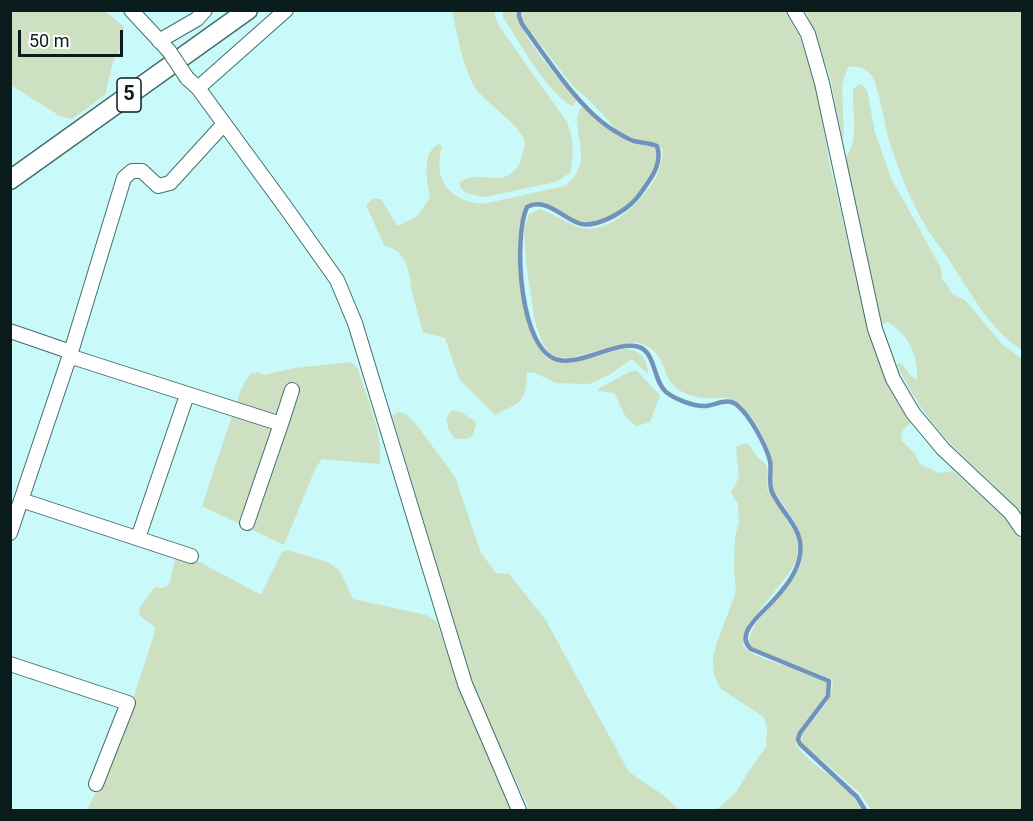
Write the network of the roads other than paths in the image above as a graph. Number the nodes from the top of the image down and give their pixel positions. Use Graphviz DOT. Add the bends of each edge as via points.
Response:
graph roads {
  1 [pos="131,10"];
  2 [pos="205,10"];
  3 [pos="248,10"];
  4 [pos="286,10"];
  5 [pos="794,10"];
  6 [pos="164,46"];
  7 [pos="198,88"];
  8 [pos="223,124"];
  9 [pos="10,180"];
  10 [pos="10,332"];
  11 [pos="70,354"];
  12 [pos="292,390"];
  13 [pos="187,395"];
  14 [pos="281,424"];
  15 [pos="17,500"];
  16 [pos="247,523"];
  17 [pos="1023,529"];
  18 [pos="10,533"];
  19 [pos="138,538"];
  20 [pos="191,555"];
  21 [pos="10,664"];
  22 [pos="96,784"];
  23 [pos="519,810"];
  1 -- 6 [label="street"];
  2 -- 6 [label="street"];
  3 -- 9 [label="main road, 5"];
  4 -- 7 [label="street"];
  5 -- 17 [label="street" via="808,34 822,82 875,329 893,379 943,449"];
  6 -- 7 [label="street, bridge"];
  7 -- 8 [label="street"];
  8 -- 11 [label="street" via="170,183 158,186 142,171 132,171 124,178"];
  8 -- 23 [label="street" via="337,280 355,323 465,684"];
  10 -- 11 [label="street"];
  11 -- 13 [label="street"];
  11 -- 15 [label="street"];
  12 -- 14 [label="street"];
  13 -- 14 [label="street"];
  13 -- 19 [label="street"];
  14 -- 16 [label="street"];
  15 -- 18 [label="street"];
  15 -- 19 [label="street"];
  19 -- 20 [label="street"];
  21 -- 22 [label="street" via="128,703"];
}
